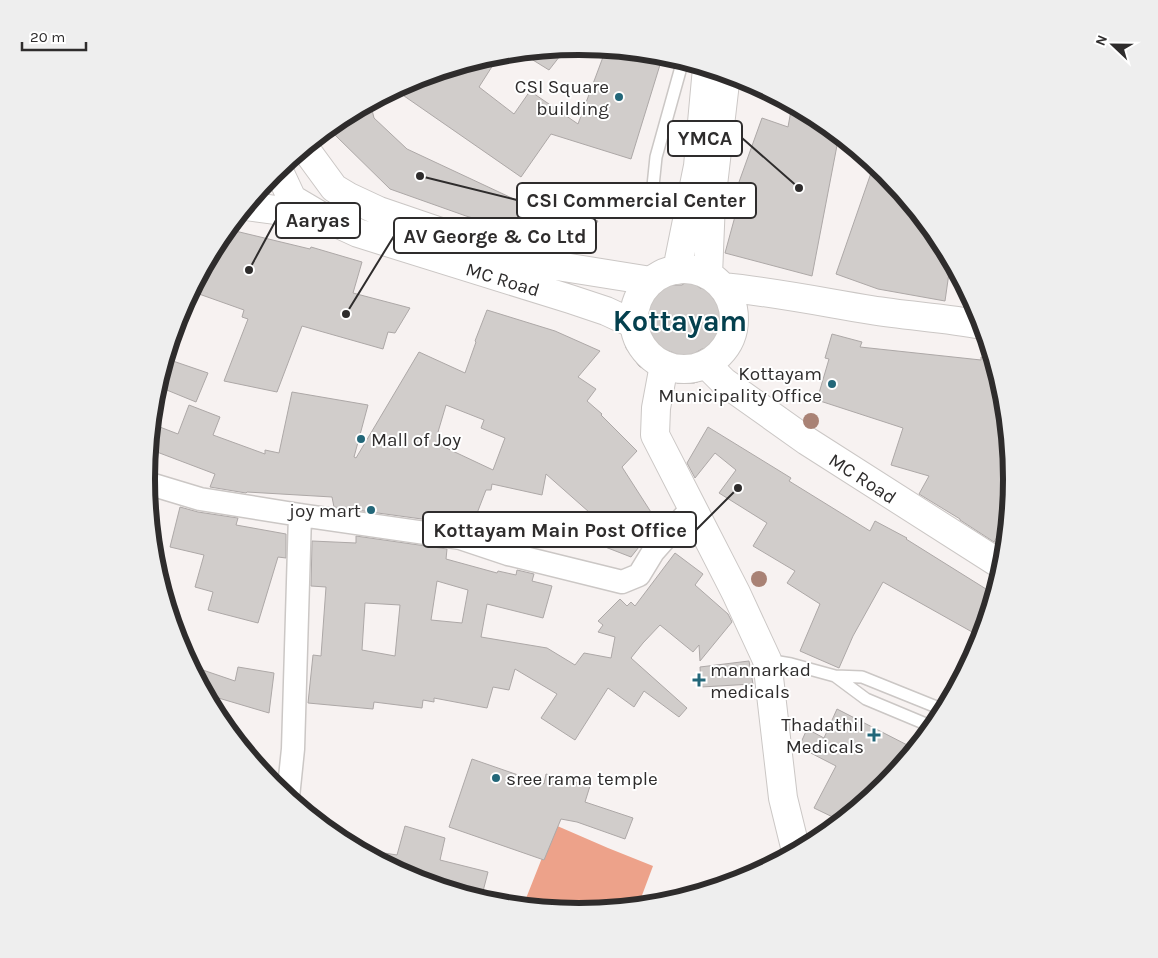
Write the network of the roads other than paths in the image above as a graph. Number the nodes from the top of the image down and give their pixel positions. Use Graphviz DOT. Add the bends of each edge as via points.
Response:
graph roads {
  1 [pos="681,67"];
  2 [pos="705,75"];
  3 [pos="725,82"];
  4 [pos="308,153"];
  5 [pos="326,179"];
  6 [pos="286,186"];
  7 [pos="690,203"];
  8 [pos="254,208"];
  9 [pos="320,215"];
  10 [pos="677,270"];
  11 [pos="651,281"];
  12 [pos="716,281"];
  13 [pos="973,323"];
  14 [pos="634,324"];
  15 [pos="706,364"];
  16 [pos="664,365"];
  17 [pos="155,485"];
  18 [pos="692,508"];
  19 [pos="300,515"];
  20 [pos="995,562"];
  21 [pos="767,660"];
  22 [pos="834,676"];
  23 [pos="937,707"];
  24 [pos="925,724"];
  25 [pos="289,788"];
  26 [pos="794,844"];
  1 -- 7 [label="lane" via="656,157 653,186"];
  2 -- 7 [label="main road" via="698,166"];
  3 -- 12 [label="main road" via="712,202"];
  4 -- 5 [label="main road, MC Road"];
  5 -- 6 [label="main road"];
  5 -- 11 [label="main road, MC Road" via="334,188 379,211 532,262"];
  6 -- 8 [label="main road" via="280,205"];
  6 -- 9 [label="main road, MC Road"];
  7 -- 10 [label="main road"];
  8 -- 9 [label="main road"];
  9 -- 14 [label="main road, MC Road" via="358,233 570,299"];
  10 -- 11 [label="main road"];
  10 -- 12 [label="main road" via="693,269"];
  11 -- 14 [label="main road" via="635,308"];
  12 -- 13 [label="main road" via="874,310"];
  12 -- 15 [label="main road" via="733,307 733,330 723,350"];
  14 -- 16 [label="main road" via="639,341 649,355"];
  15 -- 16 [label="main road" via="678,369"];
  15 -- 20 [label="main road, MC Road" via="724,382 807,441"];
  16 -- 18 [label="main road" via="655,435"];
  17 -- 19 [label="street" via="200,499"];
  18 -- 19 [label="street" via="653,552 639,575 622,582 508,554 460,538"];
  18 -- 21 [label="main road"];
  19 -- 25 [label="street" via="293,749"];
  21 -- 22 [label="lane"];
  21 -- 26 [label="main road" via="783,798"];
  22 -- 23 [label="lane" via="862,677"];
  22 -- 24 [label="lane" via="866,699"];
}
